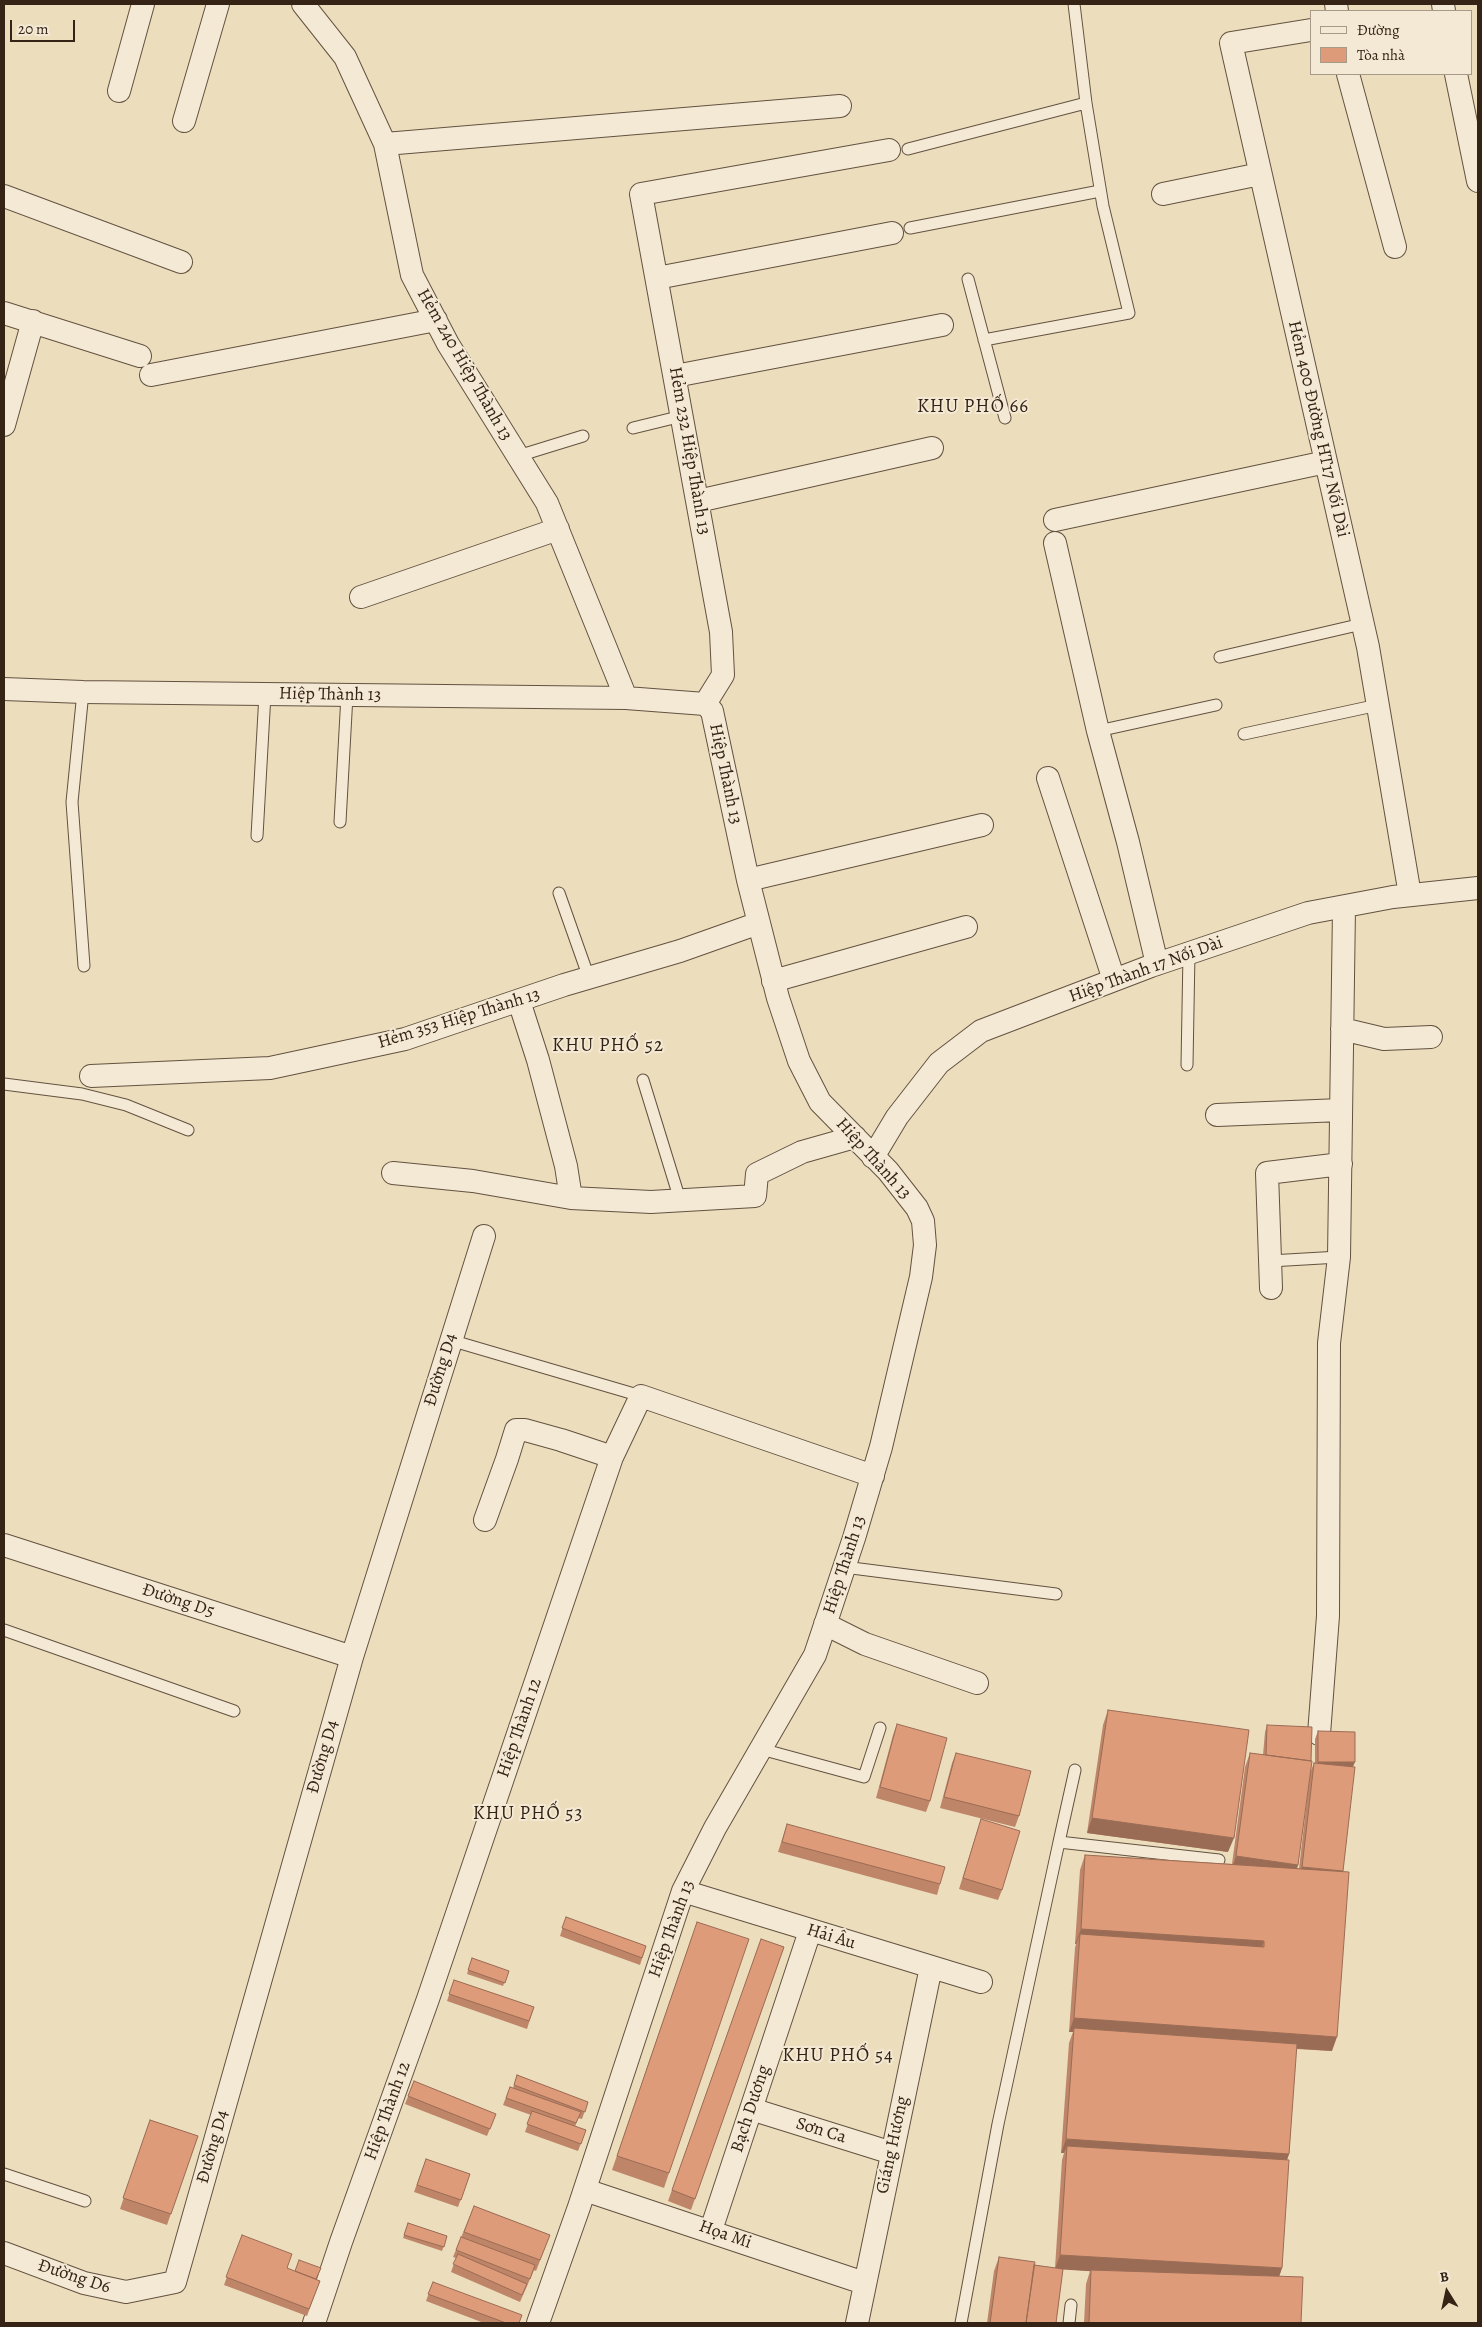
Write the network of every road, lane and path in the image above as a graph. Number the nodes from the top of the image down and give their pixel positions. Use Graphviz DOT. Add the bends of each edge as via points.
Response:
graph roads {
  1 [pos="143,4"];
  2 [pos="218,4"];
  3 [pos="303,4"];
  4 [pos="1074,4"];
  5 [pos="1310,30"];
  6 [pos="1348,75"];
  7 [pos="1456,75"];
  8 [pos="120,91"];
  9 [pos="1086,103"];
  10 [pos="840,106"];
  11 [pos="184,121"];
  12 [pos="385,144"];
  13 [pos="898,150"];
  14 [pos="1260,174"];
  15 [pos="1478,181"];
  16 [pos="1100,191"];
  17 [pos="1163,194"];
  18 [pos="4,196"];
  19 [pos="901,230"];
  20 [pos="1395,247"];
  21 [pos="181,262"];
  22 [pos="657,278"];
  23 [pos="968,279"];
  24 [pos="4,313"];
  25 [pos="436,320"];
  26 [pos="33,322"];
  27 [pos="942,325"];
  28 [pos="984,340"];
  29 [pos="675,376"];
  30 [pos="682,416"];
  31 [pos="1005,418"];
  32 [pos="4,425"];
  33 [pos="633,428"];
  34 [pos="584,436"];
  35 [pos="932,448"];
  36 [pos="518,456"];
  37 [pos="1326,462"];
  38 [pos="698,501"];
  39 [pos="1055,520"];
  40 [pos="558,529"];
  41 [pos="1055,543"];
  42 [pos="361,597"];
  43 [pos="1362,624"];
  44 [pos="1220,657"];
  45 [pos="4,689"];
  46 [pos="83,692"];
  47 [pos="265,694"];
  48 [pos="347,695"];
  49 [pos="626,698"];
  50 [pos="705,704"];
  51 [pos="1216,704"];
  52 [pos="1378,705"];
  53 [pos="1098,731"];
  54 [pos="1244,734"];
  55 [pos="1048,778"];
  56 [pos="340,822"];
  57 [pos="982,825"];
  58 [pos="257,836"];
  59 [pos="748,880"];
  60 [pos="1478,888"];
  61 [pos="559,893"];
  62 [pos="1410,895"];
  63 [pos="1344,908"];
  64 [pos="759,923"];
  65 [pos="966,927"];
  66 [pos="1189,953"];
  67 [pos="1157,964"];
  68 [pos="84,966"];
  69 [pos="589,978"];
  70 [pos="1114,980"];
  71 [pos="773,981"];
  72 [pos="518,1001"];
  73 [pos="1342,1029"];
  74 [pos="1431,1037"];
  75 [pos="1187,1065"];
  76 [pos="91,1076"];
  77 [pos="643,1080"];
  78 [pos="4,1084"];
  79 [pos="1341,1110"];
  80 [pos="1217,1115"];
  81 [pos="188,1130"];
  82 [pos="855,1137"];
  83 [pos="873,1157"];
  84 [pos="1341,1164"];
  85 [pos="393,1173"];
  86 [pos="571,1198"];
  87 [pos="680,1200"];
  88 [pos="484,1236"];
  89 [pos="1339,1257"];
  90 [pos="1270,1261"];
  91 [pos="1272,1288"];
  92 [pos="450,1340"];
  93 [pos="640,1396"];
  94 [pos="612,1457"];
  95 [pos="873,1476"];
  96 [pos="485,1520"];
  97 [pos="4,1545"];
  98 [pos="844,1567"];
  99 [pos="1056,1594"];
  100 [pos="826,1624"];
  101 [pos="4,1630"];
  102 [pos="352,1657"];
  103 [pos="977,1683"];
  104 [pos="234,1710"];
  105 [pos="880,1728"];
  106 [pos="1319,1734"];
  107 [pos="761,1749"];
  108 [pos="1075,1770"];
  109 [pos="1059,1842"];
  110 [pos="1219,1860"];
  111 [pos="683,1891"];
  112 [pos="810,1931"];
  113 [pos="931,1968"];
  114 [pos="980,1982"];
  115 [pos="751,2109"];
  116 [pos="892,2153"];
  117 [pos="4,2174"];
  118 [pos="584,2190"];
  119 [pos="85,2201"];
  120 [pos="711,2230"];
  121 [pos="4,2253"];
  122 [pos="175,2282"];
  123 [pos="864,2283"];
  124 [pos="1071,2306"];
  125 [pos="543,2322"];
  126 [pos="314,2323"];
  127 [pos="857,2323"];
  128 [pos="961,2323"];
  129 [pos="1068,2323"];
  1 -- 8 [label="street"];
  2 -- 11 [label="street"];
  3 -- 12 [label="street, Hẻm 240 Hiệp Thành 13" via="344,57"];
  4 -- 9 [label="lane"];
  5 -- 14 [label="street, Hẻm 400 Đường HT17 Nối Dài" via="1231,43"];
  6 -- 20 [label="street"];
  7 -- 15 [label="street"];
  9 -- 13 [label="lane"];
  9 -- 16 [label="lane"];
  10 -- 12 [label="street"];
  12 -- 25 [label="street, Hẻm 240 Hiệp Thành 13" via="412,275"];
  13 -- 22 [label="street, Hẻm 232 Hiệp Thành 13" via="641,194"];
  14 -- 17 [label="street"];
  14 -- 37 [label="street, Hẻm 400 Đường HT17 Nối Dài"];
  16 -- 19 [label="lane"];
  16 -- 28 [label="lane" via="1129,313"];
  18 -- 21 [label="street"];
  19 -- 22 [label="street"];
  22 -- 29 [label="street, Hẻm 232 Hiệp Thành 13"];
  23 -- 28 [label="lane"];
  24 -- 26 [label="street"];
  25 -- 26 [label="street" via="146,365"];
  25 -- 36 [label="street, Hẻm 240 Hiệp Thành 13"];
  26 -- 32 [label="street"];
  27 -- 29 [label="street"];
  28 -- 31 [label="lane"];
  29 -- 30 [label="street, Hẻm 232 Hiệp Thành 13"];
  30 -- 33 [label="lane"];
  30 -- 38 [label="street, Hẻm 232 Hiệp Thành 13"];
  34 -- 36 [label="lane"];
  35 -- 38 [label="street"];
  36 -- 40 [label="street, Hẻm 240 Hiệp Thành 13" via="547,503"];
  37 -- 39 [label="street"];
  37 -- 43 [label="street, Hẻm 400 Đường HT17 Nối Dài"];
  38 -- 50 [label="street, Hẻm 232 Hiệp Thành 13" via="722,632 723,675"];
  40 -- 42 [label="street"];
  40 -- 49 [label="street, Hẻm 240 Hiệp Thành 13"];
  41 -- 53 [label="street"];
  43 -- 44 [label="lane"];
  43 -- 52 [label="street, Hẻm 400 Đường HT17 Nối Dài"];
  45 -- 46 [label="street, Hiệp Thành 13"];
  46 -- 47 [label="street, Hiệp Thành 13"];
  46 -- 68 [label="lane" via="72,802"];
  47 -- 48 [label="street, Hiệp Thành 13"];
  47 -- 58 [label="lane"];
  48 -- 49 [label="street, Hiệp Thành 13"];
  48 -- 56 [label="lane"];
  49 -- 50 [label="street, Hiệp Thành 13"];
  50 -- 59 [label="street, Hiệp Thành 13" via="712,712"];
  51 -- 53 [label="lane"];
  52 -- 54 [label="lane"];
  52 -- 62 [label="street, Hẻm 400 Đường HT17 Nối Dài"];
  53 -- 67 [label="street"];
  55 -- 70 [label="street"];
  57 -- 59 [label="street"];
  59 -- 64 [label="street, Hiệp Thành 13"];
  60 -- 62 [label="street, Hiệp Thành 17 Nối Dài"];
  61 -- 69 [label="lane"];
  62 -- 63 [label="street, Hiệp Thành 17 Nối Dài"];
  63 -- 66 [label="street, Hiệp Thành 17 Nối Dài" via="1308,913"];
  63 -- 73 [label="street"];
  64 -- 69 [label="street, Hẻm 353 Hiệp Thành 13"];
  64 -- 71 [label="street, Hiệp Thành 13"];
  65 -- 71 [label="street"];
  66 -- 67 [label="street, Hiệp Thành 17 Nối Dài"];
  66 -- 75 [label="lane"];
  67 -- 70 [label="street, Hiệp Thành 17 Nối Dài"];
  69 -- 72 [label="street, Hẻm 353 Hiệp Thành 13"];
  70 -- 83 [label="street, Hiệp Thành 17 Nối Dài" via="981,1031 939,1063 897,1117"];
  71 -- 82 [label="street, Hiệp Thành 13" via="799,1061 820,1102"];
  72 -- 76 [label="street, Hẻm 353 Hiệp Thành 13" via="405,1039 270,1068"];
  72 -- 86 [label="street" via="538,1060 566,1166"];
  73 -- 74 [label="street" via="1384,1039"];
  73 -- 79 [label="street"];
  77 -- 87 [label="lane"];
  78 -- 81 [label="lane" via="82,1094 117,1103"];
  79 -- 80 [label="street"];
  79 -- 84 [label="street"];
  82 -- 83 [label="street, Hiệp Thành 13"];
  82 -- 87 [label="street" via="802,1152 757,1174 755,1196"];
  83 -- 95 [label="street, Hiệp Thành 13" via="917,1208 923,1221 925,1245 921,1277"];
  84 -- 89 [label="street"];
  84 -- 90 [label="street" via="1267,1173"];
  85 -- 86 [label="street" via="473,1181"];
  86 -- 87 [label="street" via="651,1202"];
  88 -- 92 [label="street, Đường D4"];
  89 -- 90 [label="lane"];
  89 -- 106 [label="street" via="1329,1343 1328,1616"];
  90 -- 91 [label="street"];
  92 -- 93 [label="lane"];
  92 -- 102 [label="street, Đường D4"];
  93 -- 94 [label="street, Hiệp Thành 12"];
  93 -- 95 [label="street"];
  94 -- 96 [label="street" via="561,1440 516,1430"];
  94 -- 126 [label="street, Hiệp Thành 12" via="426,2006"];
  95 -- 98 [label="street, Hiệp Thành 13"];
  97 -- 102 [label="street, Đường D5"];
  98 -- 99 [label="lane"];
  98 -- 100 [label="street, Hiệp Thành 13"];
  100 -- 103 [label="street" via="865,1644"];
  100 -- 107 [label="street, Hiệp Thành 13" via="815,1655"];
  101 -- 104 [label="lane"];
  102 -- 122 [label="street, Đường D4"];
  105 -- 107 [label="lane" via="864,1777"];
  107 -- 111 [label="street, Hiệp Thành 13"];
  108 -- 109 [label="lane"];
  109 -- 110 [label="lane"];
  109 -- 128 [label="lane" via="998,2124"];
  111 -- 112 [label="street, Hải Âu"];
  111 -- 118 [label="street, Hiệp Thành 13"];
  112 -- 113 [label="street, Hải Âu"];
  112 -- 115 [label="street, Bạch Dương"];
  113 -- 114 [label="street, Hải Âu"];
  113 -- 116 [label="street, Giáng Hương"];
  115 -- 116 [label="street, Sơn Ca"];
  115 -- 120 [label="street, Bạch Dương"];
  116 -- 123 [label="street, Giáng Hương"];
  117 -- 119 [label="lane"];
  118 -- 120 [label="street, Họa Mi"];
  118 -- 125 [label="street, Hiệp Thành 13"];
  120 -- 123 [label="street, Họa Mi"];
  121 -- 122 [label="street, Đường D6" via="84,2283 126,2292"];
  123 -- 127 [label="street, Giáng Hương"];
  124 -- 129 [label="lane"];
}
